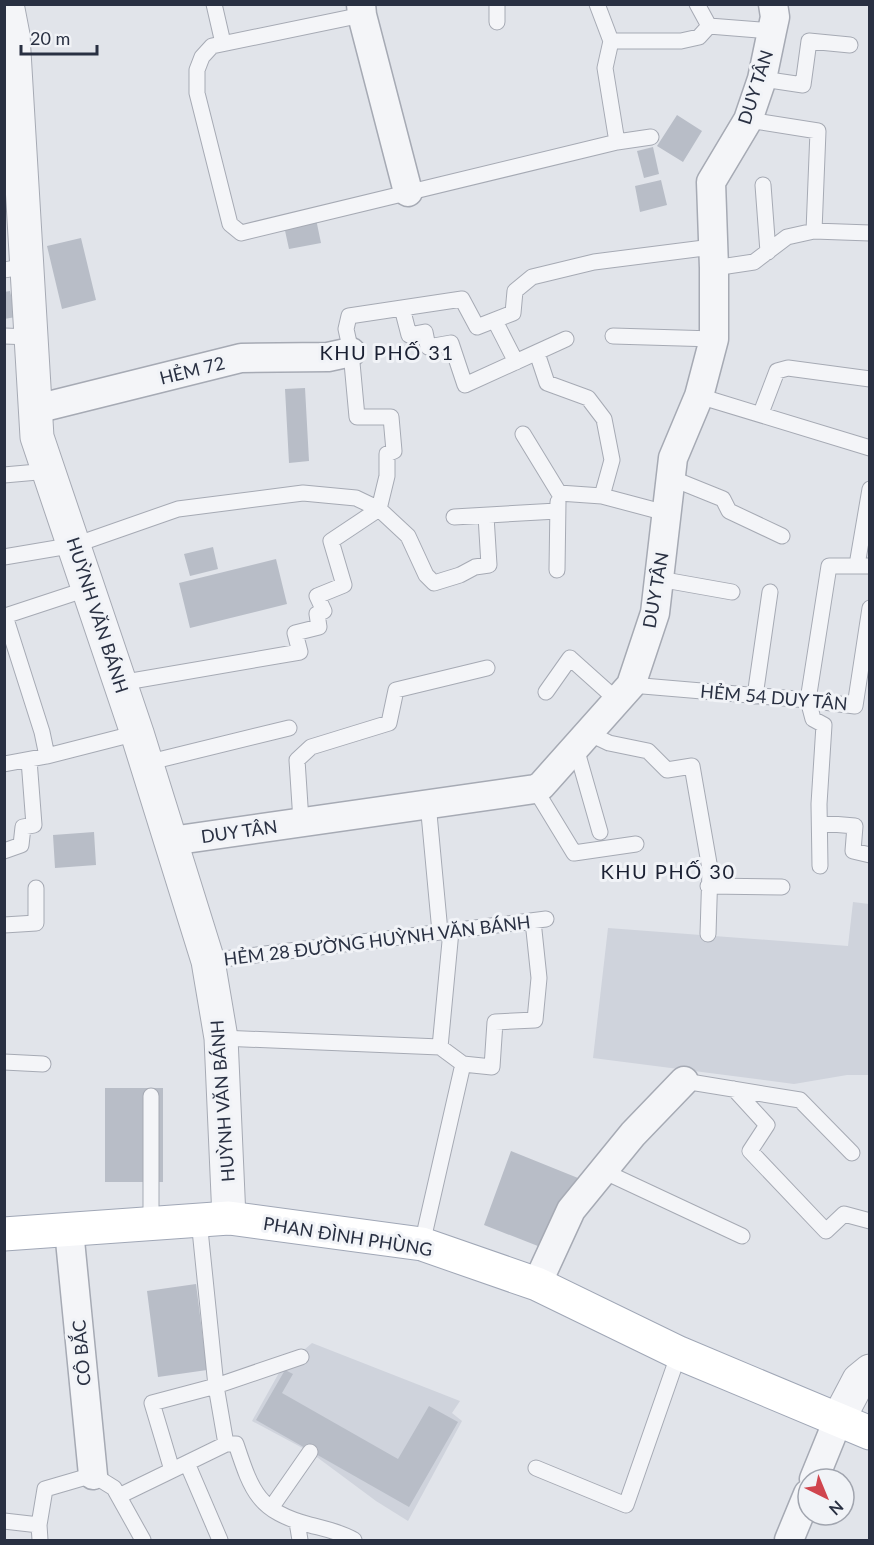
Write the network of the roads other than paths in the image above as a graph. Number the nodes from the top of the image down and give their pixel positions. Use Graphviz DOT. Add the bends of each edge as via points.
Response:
graph roads {
  1 [pos="214,4"];
  2 [pos="497,4"];
  3 [pos="597,4"];
  4 [pos="697,4"];
  5 [pos="361,10"];
  6 [pos="7,17"];
  7 [pos="773,18"];
  8 [pos="497,22"];
  9 [pos="709,26"];
  10 [pos="611,41"];
  11 [pos="223,43"];
  12 [pos="850,45"];
  13 [pos="762,79"];
  14 [pos="11,106"];
  15 [pos="748,120"];
  16 [pos="651,137"];
  17 [pos="617,142"];
  18 [pos="763,185"];
  19 [pos="408,192"];
  20 [pos="14,194"];
  21 [pos="814,231"];
  22 [pos="870,232"];
  23 [pos="768,252"];
  24 [pos="713,257"];
  25 [pos="16,268"];
  26 [pos="402,308"];
  27 [pos="495,321"];
  28 [pos="613,336"];
  29 [pos="18,337"];
  30 [pos="566,339"];
  31 [pos="714,339"];
  32 [pos="351,352"];
  33 [pos="537,353"];
  34 [pos="516,362"];
  35 [pos="870,379"];
  36 [pos="699,396"];
  37 [pos="36,409"];
  38 [pos="761,413"];
  39 [pos="523,434"];
  40 [pos="870,448"];
  41 [pos="50,471"];
  42 [pos="4,475"];
  43 [pos="671,478"];
  44 [pos="870,489"];
  45 [pos="559,493"];
  46 [pos="602,496"];
  47 [pos="379,509"];
  48 [pos="557,511"];
  49 [pos="666,513"];
  50 [pos="486,516"];
  51 [pos="454,517"];
  52 [pos="782,536"];
  53 [pos="75,544"];
  54 [pos="4,556"];
  55 [pos="863,566"];
  56 [pos="557,570"];
  57 [pos="659,579"];
  58 [pos="90,588"];
  59 [pos="732,592"];
  60 [pos="770,592"];
  61 [pos="870,608"];
  62 [pos="487,668"];
  63 [pos="120,683"];
  64 [pos="546,692"];
  65 [pos="624,693"];
  66 [pos="754,696"];
  67 [pos="808,700"];
  68 [pos="290,728"];
  69 [pos="582,741"];
  70 [pos="142,748"];
  71 [pos="47,756"];
  72 [pos="29,760"];
  73 [pos="4,764"];
  74 [pos="535,789"];
  75 [pos="428,803"];
  76 [pos="301,822"];
  77 [pos="820,823"];
  78 [pos="600,832"];
  79 [pos="171,841"];
  80 [pos="636,844"];
  81 [pos="4,851"];
  82 [pos="870,855"];
  83 [pos="820,866"];
  84 [pos="708,886"];
  85 [pos="782,887"];
  86 [pos="36,888"];
  87 [pos="4,925"];
  88 [pos="446,932"];
  89 [pos="708,934"];
  90 [pos="208,961"];
  91 [pos="221,1038"];
  92 [pos="440,1047"];
  93 [pos="4,1062"];
  94 [pos="43,1064"];
  95 [pos="463,1064"];
  96 [pos="684,1081"];
  97 [pos="734,1089"];
  98 [pos="151,1096"];
  99 [pos="852,1153"];
  100 [pos="603,1171"];
  101 [pos="214,1219"];
  102 [pos="870,1221"];
  103 [pos="151,1224"];
  104 [pos="69,1230"];
  105 [pos="4,1234"];
  106 [pos="742,1236"];
  107 [pos="422,1244"];
  108 [pos="537,1284"];
  109 [pos="679,1353"];
  110 [pos="301,1357"];
  111 [pos="870,1371"];
  112 [pos="216,1386"];
  113 [pos="837,1420"];
  114 [pos="870,1434"];
  115 [pos="226,1444"];
  116 [pos="310,1452"];
  117 [pos="187,1462"];
  118 [pos="819,1467"];
  119 [pos="536,1468"];
  120 [pos="172,1470"];
  121 [pos="93,1475"];
  122 [pos="119,1496"];
  123 [pos="271,1508"];
  124 [pos="4,1521"];
  125 [pos="297,1522"];
  126 [pos="796,1523"];
  127 [pos="39,1524"];
  128 [pos="40,1540"];
  129 [pos="143,1540"];
  130 [pos="220,1540"];
  131 [pos="300,1540"];
  132 [pos="354,1540"];
  133 [pos="789,1540"];
  1 -- 11 [label="lane"];
  2 -- 8 [label="lane"];
  3 -- 10 [label="lane"];
  4 -- 9 [label="lane"];
  5 -- 11 [label="lane"];
  5 -- 19 [label="street"];
  6 -- 14 [label="street, HUỲNH VĂN BÁNH"];
  7 -- 9 [label="lane"];
  7 -- 13 [label="street, DUY TÂN"];
  9 -- 10 [label="lane" via="699,37 681,41"];
  10 -- 17 [label="lane" via="606,68"];
  11 -- 19 [label="lane" via="212,46 202,57 197,70 197,93 230,224 241,233"];
  12 -- 13 [label="lane" via="809,41 803,85"];
  13 -- 15 [label="street, DUY TÂN"];
  14 -- 20 [label="street, HUỲNH VĂN BÁNH"];
  15 -- 21 [label="lane" via="818,131"];
  15 -- 24 [label="street, DUY TÂN" via="711,182"];
  16 -- 17 [label="lane"];
  17 -- 19 [label="lane"];
  18 -- 23 [label="lane"];
  20 -- 25 [label="street, HUỲNH VĂN BÁNH"];
  21 -- 22 [label="lane"];
  21 -- 23 [label="lane" via="787,237"];
  23 -- 24 [label="lane" via="754,262"];
  24 -- 27 [label="lane" via="594,262 532,277 515,291 513,313"];
  24 -- 31 [label="street, DUY TÂN"];
  25 -- 29 [label="street, HUỲNH VĂN BÁNH"];
  26 -- 27 [label="lane" via="462,299 477,327"];
  26 -- 32 [label="lane" via="349,316 346,329"];
  26 -- 34 [label="lane" via="409,335 425,332 428,347 451,343 465,385"];
  27 -- 34 [label="lane"];
  28 -- 31 [label="lane"];
  29 -- 37 [label="street, HUỲNH VĂN BÁNH"];
  30 -- 33 [label="lane"];
  31 -- 36 [label="street, DUY TÂN"];
  32 -- 37 [label="street, HẺM 72" via="328,357 241,358"];
  32 -- 47 [label="lane" via="357,417 392,417 394,451 387,454 387,476"];
  33 -- 34 [label="lane"];
  33 -- 46 [label="lane" via="547,383 588,398 604,419 612,460"];
  35 -- 38 [label="lane" via="788,368 777,370"];
  36 -- 38 [label="lane"];
  36 -- 43 [label="street, DUY TÂN" via="673,458"];
  37 -- 41 [label="street, HUỲNH VĂN BÁNH" via="37,437"];
  38 -- 40 [label="lane"];
  39 -- 45 [label="lane"];
  41 -- 42 [label="lane"];
  41 -- 53 [label="street, HUỲNH VĂN BÁNH"];
  43 -- 49 [label="street, DUY TÂN"];
  43 -- 52 [label="lane" via="723,499 729,511"];
  44 -- 55 [label="lane"];
  45 -- 46 [label="lane"];
  45 -- 48 [label="lane"];
  46 -- 49 [label="lane"];
  47 -- 50 [label="lane" via="408,536 426,575 434,583 475,567 489,566"];
  47 -- 53 [label="lane" via="356,498 303,493 178,509"];
  47 -- 63 [label="lane" via="331,541 344,585 317,596 324,611 317,614 319,627 295,633 300,652"];
  48 -- 50 [label="lane"];
  48 -- 56 [label="lane"];
  49 -- 57 [label="street, DUY TÂN"];
  50 -- 51 [label="lane"];
  53 -- 54 [label="lane"];
  53 -- 58 [label="street, HUỲNH VĂN BÁNH"];
  55 -- 67 [label="lane" via="829,566"];
  57 -- 59 [label="lane"];
  57 -- 65 [label="street, DUY TÂN" via="655,613"];
  58 -- 63 [label="street, HUỲNH VĂN BÁNH"];
  58 -- 71 [label="lane" via="5,616"];
  60 -- 66 [label="lane"];
  61 -- 67 [label="lane, HẺM 54 DUY TÂN" via="855,706"];
  62 -- 76 [label="lane" via="396,690 389,723 311,747 297,760"];
  63 -- 70 [label="street, HUỲNH VĂN BÁNH"];
  64 -- 65 [label="lane" via="570,658"];
  65 -- 66 [label="lane, HẺM 54 DUY TÂN"];
  65 -- 69 [label="street, DUY TÂN"];
  66 -- 67 [label="lane, HẺM 54 DUY TÂN"];
  67 -- 77 [label="lane" via="813,719 824,725"];
  68 -- 70 [label="lane"];
  69 -- 74 [label="street, DUY TÂN"];
  69 -- 78 [label="lane"];
  69 -- 84 [label="lane" via="609,742 648,751 667,770 692,766 710,869"];
  70 -- 71 [label="lane"];
  70 -- 79 [label="street, HUỲNH VĂN BÁNH"];
  71 -- 72 [label="lane"];
  72 -- 73 [label="lane"];
  72 -- 81 [label="lane" via="34,825 23,827 21,845"];
  74 -- 75 [label="street, DUY TÂN"];
  74 -- 80 [label="lane" via="574,853"];
  75 -- 76 [label="street, DUY TÂN"];
  75 -- 88 [label="lane"];
  76 -- 79 [label="street, DUY TÂN"];
  77 -- 82 [label="lane" via="855,826 853,851"];
  77 -- 83 [label="lane"];
  79 -- 90 [label="street, HUỲNH VĂN BÁNH"];
  84 -- 85 [label="lane"];
  84 -- 89 [label="lane"];
  86 -- 87 [label="lane" via="36,923"];
  88 -- 90 [label="lane, HẺM 28 ĐƯỜNG HUỲNH VĂN BÁNH"];
  88 -- 92 [label="lane"];
  88 -- 95 [label="lane, HẺM 28 ĐƯỜNG HUỲNH VĂN BÁNH" via="540,920 535,1020 495,1022 492,1067"];
  90 -- 91 [label="street, HUỲNH VĂN BÁNH"];
  91 -- 92 [label="lane"];
  91 -- 101 [label="street, HUỲNH VĂN BÁNH"];
  92 -- 95 [label="lane"];
  93 -- 94 [label="lane"];
  95 -- 107 [label="lane"];
  96 -- 97 [label="lane"];
  96 -- 100 [label="street"];
  97 -- 99 [label="lane" via="800,1100"];
  97 -- 102 [label="lane" via="767,1125 750,1151 826,1230 844,1214"];
  98 -- 103 [label="lane"];
  100 -- 106 [label="lane"];
  100 -- 108 [label="street" via="571,1210"];
  101 -- 103 [label="main road, PHAN ĐÌNH PHÙNG"];
  101 -- 107 [label="main road, PHAN ĐÌNH PHÙNG"];
  101 -- 112 [label="lane"];
  103 -- 104 [label="main road, PHAN ĐÌNH PHÙNG"];
  104 -- 105 [label="main road, PHAN ĐÌNH PHÙNG"];
  104 -- 121 [label="street, CÔ BẮC"];
  107 -- 108 [label="main road, PHAN ĐÌNH PHÙNG"];
  108 -- 109 [label="main road, PHAN ĐÌNH PHÙNG"];
  109 -- 113 [label="main road, PHAN ĐÌNH PHÙNG"];
  109 -- 119 [label="lane" via="626,1505"];
  110 -- 112 [label="lane"];
  111 -- 113 [label="street" via="859,1380"];
  112 -- 115 [label="lane"];
  112 -- 120 [label="lane" via="152,1403"];
  113 -- 114 [label="main road, PHAN ĐÌNH PHÙNG"];
  113 -- 118 [label="street"];
  115 -- 117 [label="lane"];
  115 -- 123 [label="lane" via="236,1444 249,1483 262,1503"];
  116 -- 123 [label="lane"];
  117 -- 120 [label="lane"];
  117 -- 130 [label="lane"];
  120 -- 122 [label="lane"];
  121 -- 122 [label="lane" via="114,1488"];
  121 -- 127 [label="lane" via="45,1490"];
  122 -- 129 [label="lane"];
  123 -- 125 [label="lane"];
  124 -- 127 [label="lane"];
  125 -- 131 [label="lane"];
  125 -- 132 [label="lane" via="345,1534"];
  126 -- 133 [label="street"];
  127 -- 128 [label="lane"];
}
